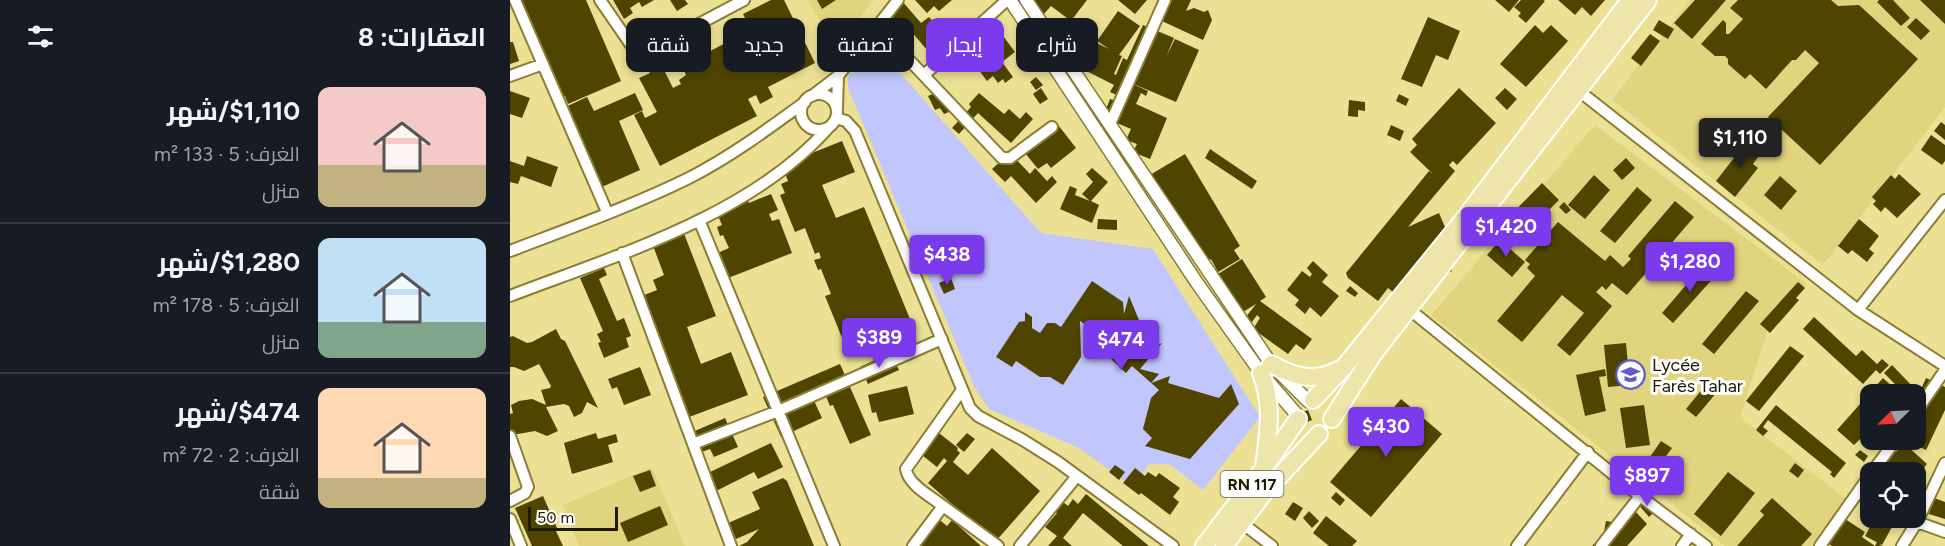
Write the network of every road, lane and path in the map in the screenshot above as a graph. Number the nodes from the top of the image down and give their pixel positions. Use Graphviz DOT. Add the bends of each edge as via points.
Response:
graph roads {
  1 [pos="515,0"];
  2 [pos="600,0"];
  3 [pos="744,0"];
  4 [pos="898,0"];
  5 [pos="1009,0"];
  6 [pos="1165,0"];
  7 [pos="1630,0"];
  8 [pos="1648,0"];
  9 [pos="1030,2"];
  10 [pos="883,18"];
  11 [pos="543,64"];
  12 [pos="914,65"];
  13 [pos="841,72"];
  14 [pos="924,75"];
  15 [pos="510,76"];
  16 [pos="838,76"];
  17 [pos="1573,87"];
  18 [pos="808,99"];
  19 [pos="834,119"];
  20 [pos="1110,124"];
  21 [pos="1052,127"];
  22 [pos="1945,200"];
  23 [pos="607,212"];
  24 [pos="699,220"];
  25 [pos="510,251"];
  26 [pos="622,253"];
  27 [pos="510,296"];
  28 [pos="1404,304"];
  29 [pos="1858,310"];
  30 [pos="942,339"];
  31 [pos="1344,367"];
  32 [pos="1945,368"];
  33 [pos="1266,369"];
  34 [pos="962,390"];
  35 [pos="1926,396"];
  36 [pos="1310,400"];
  37 [pos="778,411"];
  38 [pos="1298,418"];
  39 [pos="1332,419"];
  40 [pos="1318,434"];
  41 [pos="510,436"];
  42 [pos="693,444"];
  43 [pos="1588,452"];
  44 [pos="1945,463"];
  45 [pos="1264,468"];
  46 [pos="1077,476"];
  47 [pos="1860,490"];
  48 [pos="1640,496"];
  49 [pos="510,501"];
  50 [pos="1926,503"];
  51 [pos="943,506"];
  52 [pos="510,519"];
  53 [pos="1242,523"];
  54 [pos="1926,525"];
  55 [pos="1913,528"];
  56 [pos="1945,532"];
  57 [pos="1691,534"];
  58 [pos="1026,544"];
  59 [pos="521,546"];
  60 [pos="731,546"];
  61 [pos="834,546"];
  62 [pos="913,546"];
  63 [pos="998,546"];
  64 [pos="1173,546"];
  65 [pos="1204,546"];
  66 [pos="1224,546"];
  67 [pos="1272,546"];
  68 [pos="1517,546"];
  69 [pos="1601,546"];
  70 [pos="1682,546"];
  71 [pos="1706,546"];
  72 [pos="1820,546"];
  73 [pos="1902,546"];
  1 -- 11 [label="street"];
  2 -- 3 [label="street" via="631,45 648,51"];
  4 -- 10 [label="street"];
  5 -- 14 [label="street"];
  5 -- 33 [label="street" via="1197,283"];
  6 -- 20 [label="street"];
  7 -- 17 [label="main road"];
  8 -- 17 [label="main road"];
  9 -- 20 [label="street"];
  11 -- 15 [label="street"];
  11 -- 23 [label="street"];
  12 -- 14 [label="street"];
  13 -- 16 [label="street"];
  14 -- 21 [label="street" via="1002,158 1010,158"];
  16 -- 18 [label="street"];
  16 -- 19 [label="street"];
  17 -- 28 [label="main road" via="1460,224"];
  17 -- 29 [label="street"];
  18 -- 19 [label="street" via="829,97 836,106"];
  18 -- 19 [label="street" via="801,114 806,124 817,130"];
  18 -- 23 [label="street" via="717,162"];
  19 -- 24 [label="street" via="799,158 767,183"];
  19 -- 30 [label="street" via="846,121 855,131"];
  20 -- 33 [label="street"];
  22 -- 29 [label="street"];
  23 -- 25 [label="street"];
  24 -- 26 [label="street"];
  24 -- 37 [label="street"];
  26 -- 27 [label="street"];
  26 -- 42 [label="street"];
  28 -- 31 [label="main road"];
  28 -- 39 [label="main road"];
  28 -- 43 [label="street"];
  29 -- 32 [label="street"];
  30 -- 34 [label="street"];
  30 -- 37 [label="street"];
  31 -- 33 [label="main road" via="1322,377 1307,378"];
  31 -- 36 [label="main road"];
  32 -- 35 [label="street"];
  33 -- 36 [label="street"];
  33 -- 38 [label="street"];
  33 -- 45 [label="main road" via="1269,422"];
  34 -- 46 [label="street" via="978,416"];
  34 -- 51 [label="street" via="906,469 911,480"];
  36 -- 38 [label="main road" via="1302,405"];
  36 -- 39 [label="main road" via="1327,405"];
  37 -- 42 [label="street"];
  37 -- 61 [label="street"];
  38 -- 40 [label="main road" via="1303,429"];
  38 -- 45 [label="main road, RN 117"];
  39 -- 40 [label="main road" via="1328,429"];
  40 -- 53 [label="main road, RN 117"];
  41 -- 49 [label="street" via="528,487"];
  42 -- 60 [label="street"];
  43 -- 48 [label="street"];
  43 -- 68 [label="street"];
  44 -- 50 [label="street"];
  45 -- 65 [label="main road, RN 117"];
  46 -- 58 [label="street"];
  46 -- 64 [label="street"];
  47 -- 72 [label="street"];
  48 -- 57 [label="street"];
  48 -- 69 [label="street"];
  51 -- 62 [label="street"];
  51 -- 63 [label="street"];
  52 -- 59 [label="street"];
  53 -- 66 [label="main road, RN 117"];
  53 -- 67 [label="street"];
  54 -- 56 [label="street"];
  55 -- 73 [label="street"];
  57 -- 70 [label="street"];
  57 -- 71 [label="street"];
}
